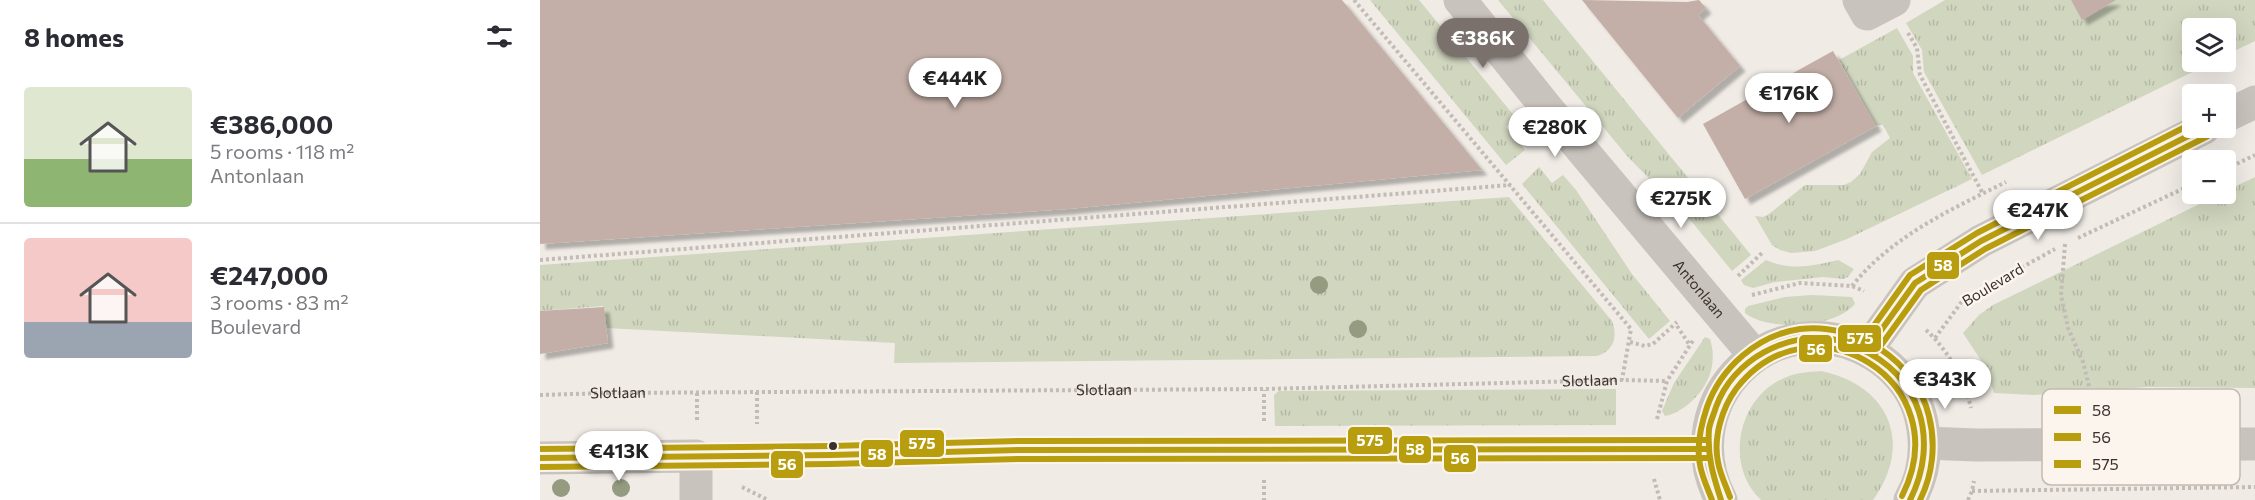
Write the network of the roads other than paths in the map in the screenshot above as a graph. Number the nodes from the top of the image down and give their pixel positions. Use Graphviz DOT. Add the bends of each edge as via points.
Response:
graph roads {
  1 [pos="1460,0"];
  2 [pos="2184,138"];
  3 [pos="1867,351"];
  4 [pos="1755,356"];
  5 [pos="1924,443"];
  6 [pos="2240,444"];
  7 [pos="2255,444"];
  8 [pos="2042,445"];
  9 [pos="1707,449"];
  10 [pos="696,456"];
  11 [pos="540,458"];
  12 [pos="696,500"];
  13 [pos="1721,500"];
  14 [pos="1910,500"];
  1 -- 4 [label="street, Antonlaan"];
  2 -- 3 [label="street" via="1981,241 1914,283"];
  3 -- 4 [label="street" via="1839,340 1810,338 1791,340"];
  3 -- 5 [label="street" via="1883,360 1908,389 1917,406"];
  4 -- 9 [label="street" via="1728,381 1719,397 1708,431"];
  5 -- 8 [label="street"];
  5 -- 14 [label="street" via="1921,475"];
  6 -- 7 [label="street"];
  9 -- 10 [label="lane" via="1020,450"];
  9 -- 13 [label="street" via="1710,475"];
  10 -- 11 [label="street"];
  10 -- 12 [label="street"];
}
